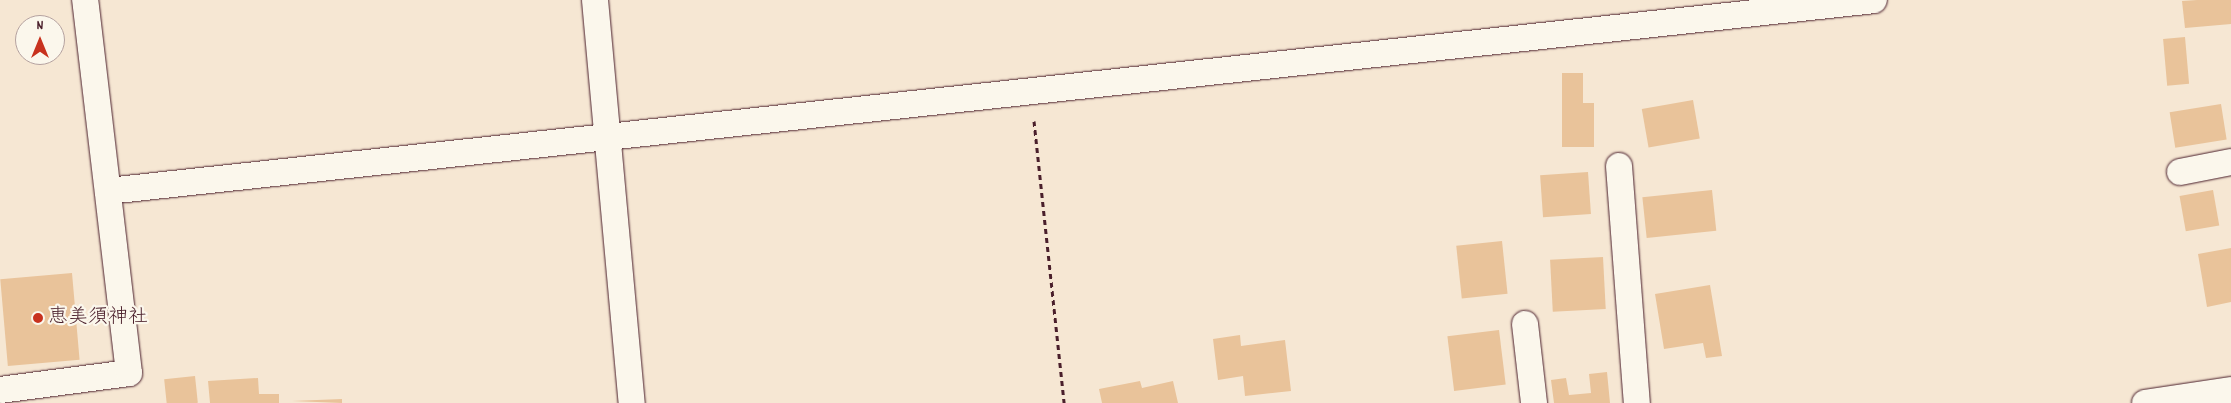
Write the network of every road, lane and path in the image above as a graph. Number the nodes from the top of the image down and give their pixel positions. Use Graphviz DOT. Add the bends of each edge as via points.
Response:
graph roads {
  1 [pos="84,0"];
  2 [pos="596,0"];
  3 [pos="1874,0"];
  4 [pos="1031,90"];
  5 [pos="606,136"];
  6 [pos="2231,162"];
  7 [pos="1619,166"];
  8 [pos="2180,172"];
  9 [pos="108,191"];
  10 [pos="1525,324"];
  11 [pos="0,390"];
  12 [pos="2231,390"];
  13 [pos="632,403"];
  14 [pos="1064,403"];
  15 [pos="1534,403"];
  16 [pos="1637,403"];
  17 [pos="2145,403"];
  1 -- 9 [label="street"];
  2 -- 5 [label="street"];
  3 -- 4 [label="street"];
  4 -- 5 [label="street"];
  4 -- 14 [label="path"];
  5 -- 9 [label="street"];
  5 -- 13 [label="street"];
  6 -- 8 [label="street"];
  7 -- 16 [label="street"];
  9 -- 11 [label="street" via="129,373"];
  10 -- 15 [label="street"];
  12 -- 17 [label="street"];
}
